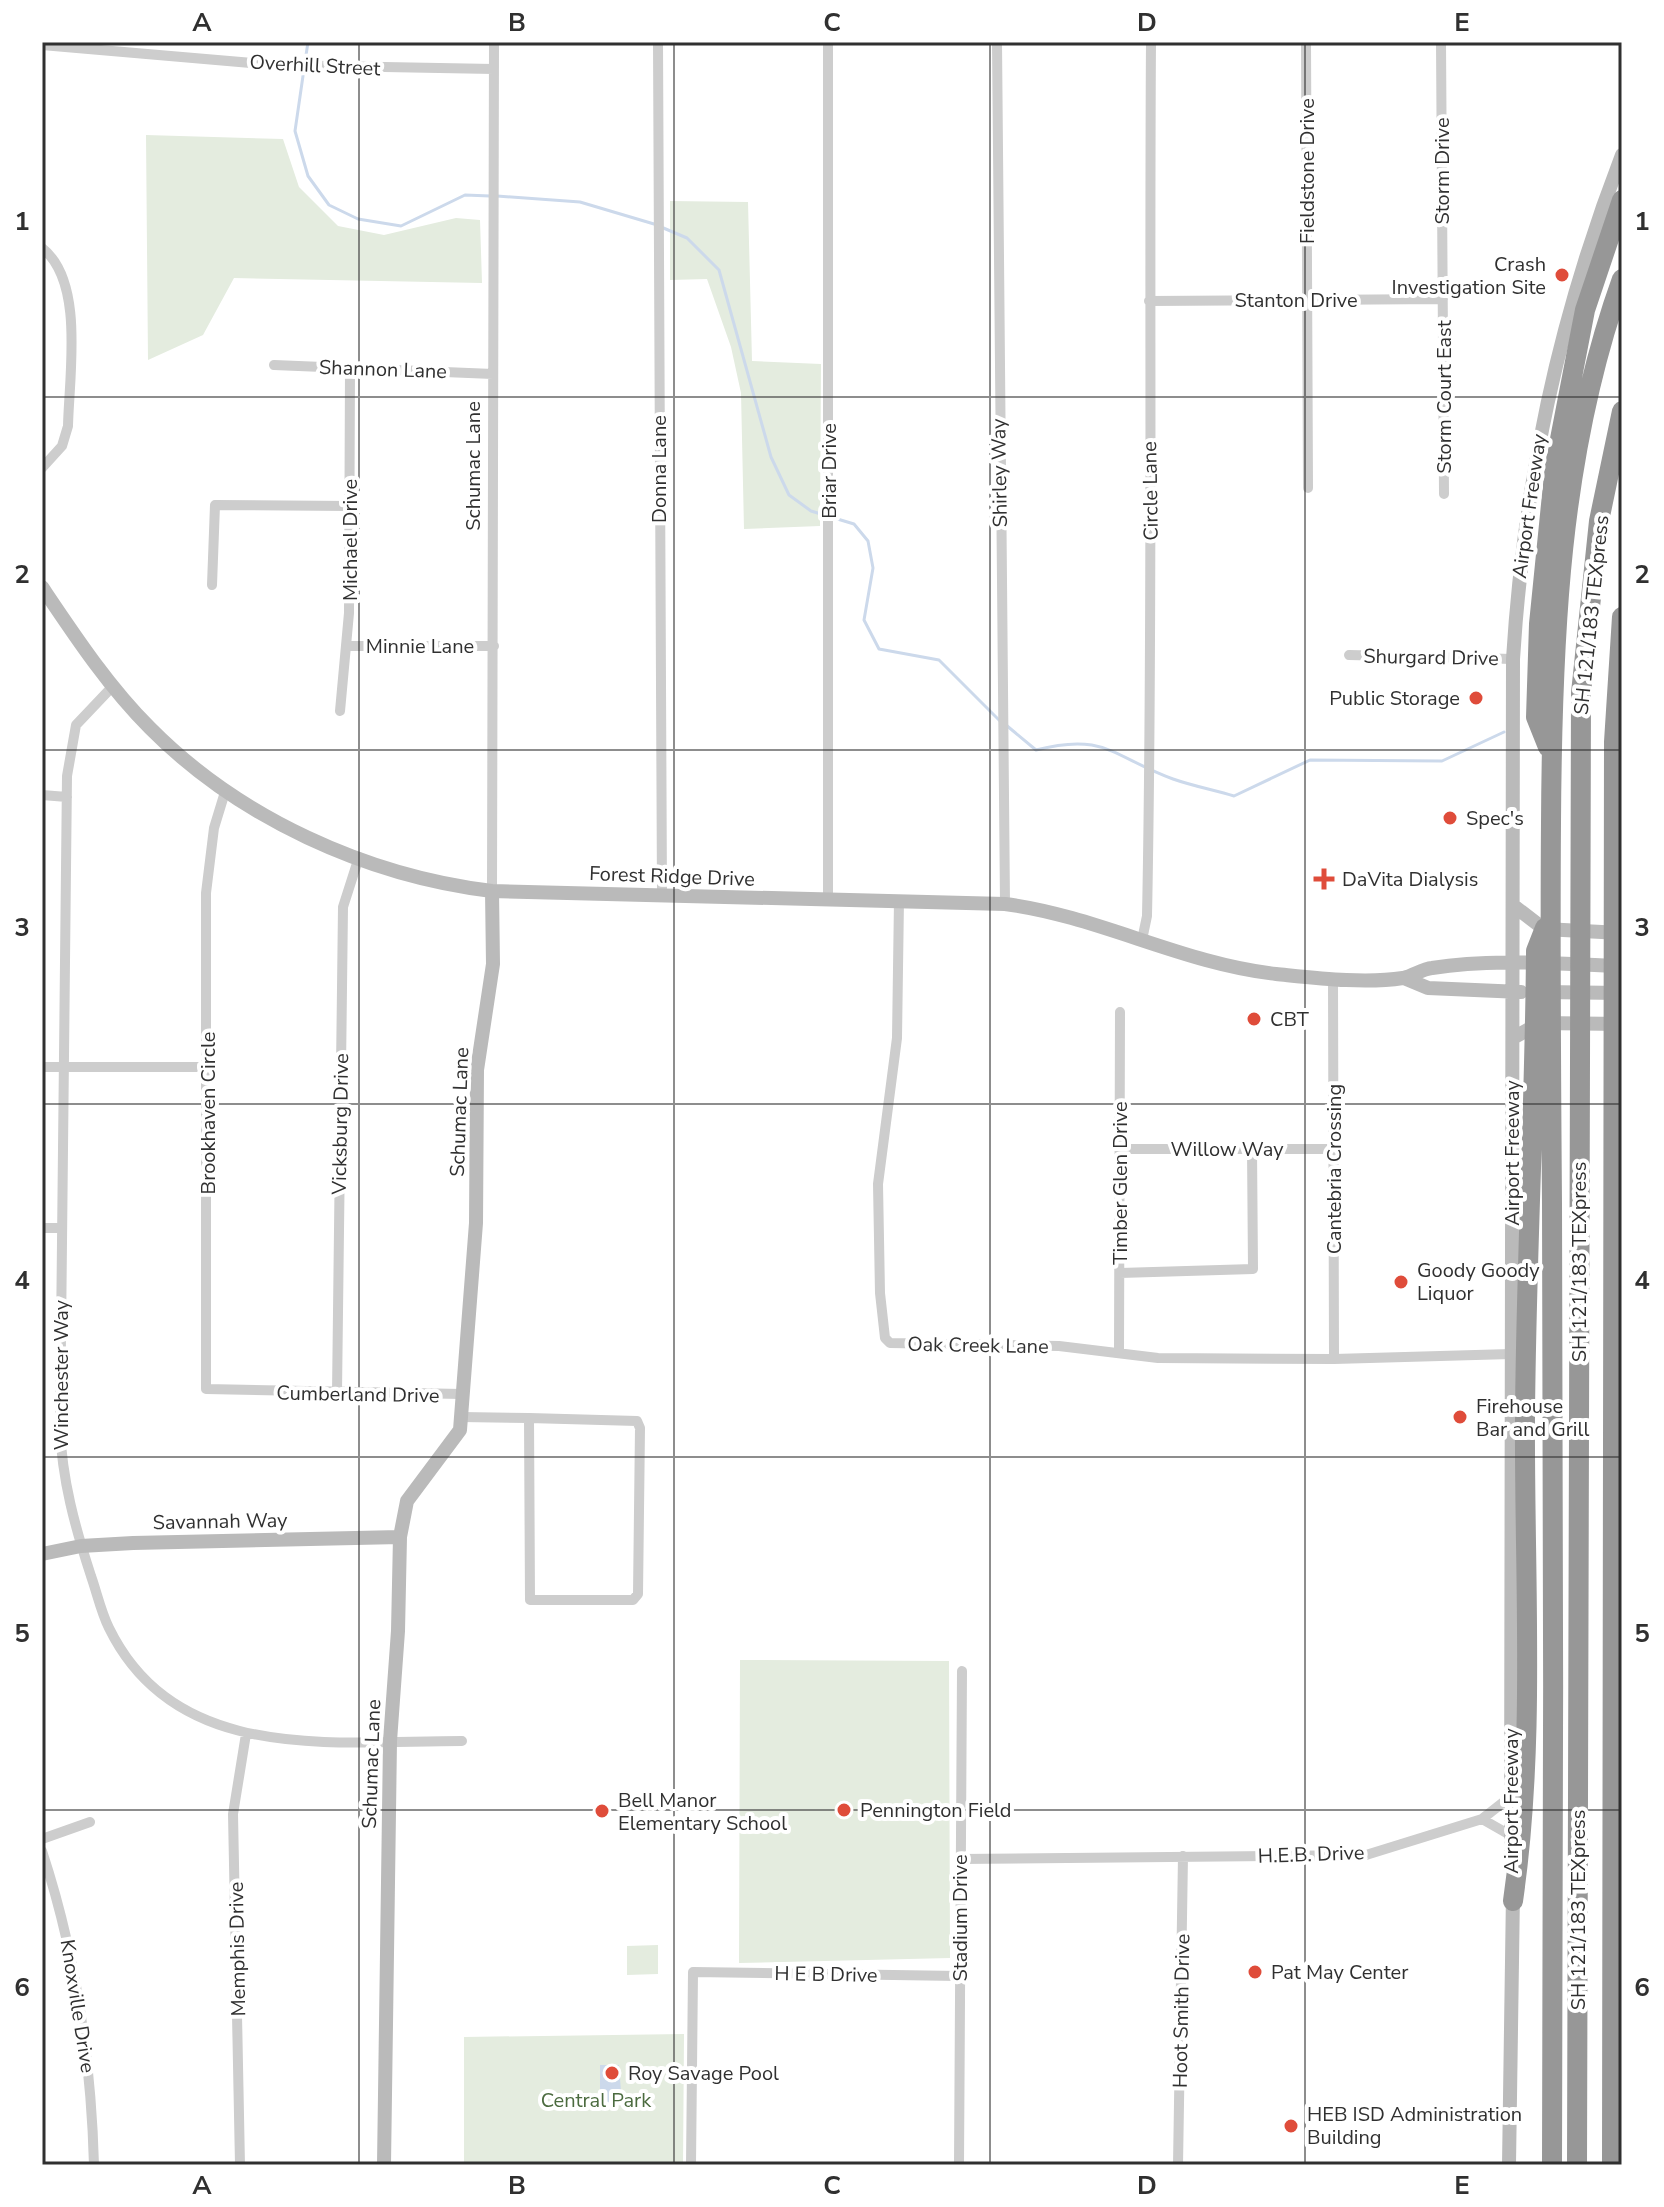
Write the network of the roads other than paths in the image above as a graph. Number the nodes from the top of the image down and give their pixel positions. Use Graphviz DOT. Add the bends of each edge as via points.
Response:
graph roads {
  1 [pos="494,42"];
  2 [pos="658,42"];
  3 [pos="828,42"];
  4 [pos="997,42"];
  5 [pos="1151,42"];
  6 [pos="1306,42"];
  7 [pos="1441,42"];
  8 [pos="42,45"];
  9 [pos="494,69"];
  10 [pos="1622,155"];
  11 [pos="1622,200"];
  12 [pos="42,248"];
  13 [pos="1622,279"];
  14 [pos="1443,299"];
  15 [pos="1308,300"];
  16 [pos="1149,301"];
  17 [pos="274,365"];
  18 [pos="350,368"];
  19 [pos="493,374"];
  20 [pos="1622,411"];
  21 [pos="42,468"];
  22 [pos="1308,488"];
  23 [pos="1444,494"];
  24 [pos="350,506"];
  25 [pos="212,585"];
  26 [pos="42,587"];
  27 [pos="1622,617"];
  28 [pos="347,646"];
  29 [pos="494,646"];
  30 [pos="1349,655"];
  31 [pos="1513,659"];
  32 [pos="113,686"];
  33 [pos="340,711"];
  34 [pos="1551,757"];
  35 [pos="225,792"];
  36 [pos="42,795"];
  37 [pos="67,797"];
  38 [pos="359,857"];
  39 [pos="492,891"];
  40 [pos="662,897"];
  41 [pos="828,900"];
  42 [pos="899,900"];
  43 [pos="1005,904"];
  44 [pos="1514,906"];
  45 [pos="1618,929"];
  46 [pos="1142,940"];
  47 [pos="1514,963"];
  48 [pos="1622,967"];
  49 [pos="1333,978"];
  50 [pos="1404,978"];
  51 [pos="1514,992"];
  52 [pos="1622,993"];
  53 [pos="1120,1012"];
  54 [pos="1618,1030"];
  55 [pos="1513,1038"];
  56 [pos="1543,1045"];
  57 [pos="42,1067"];
  58 [pos="63,1067"];
  59 [pos="208,1067"];
  60 [pos="1120,1149"];
  61 [pos="1252,1149"];
  62 [pos="1334,1149"];
  63 [pos="42,1228"];
  64 [pos="61,1228"];
  65 [pos="1120,1273"];
  66 [pos="1119,1353"];
  67 [pos="1511,1354"];
  68 [pos="1334,1359"];
  69 [pos="253,1393"];
  70 [pos="337,1393"];
  71 [pos="462,1394"];
  72 [pos="461,1417"];
  73 [pos="529,1418"];
  74 [pos="400,1537"];
  75 [pos="81,1546"];
  76 [pos="42,1554"];
  77 [pos="962,1671"];
  78 [pos="246,1734"];
  79 [pos="390,1741"];
  80 [pos="462,1741"];
  81 [pos="1510,1797"];
  82 [pos="1482,1819"];
  83 [pos="90,1822"];
  84 [pos="1510,1835"];
  85 [pos="42,1839"];
  86 [pos="42,1851"];
  87 [pos="1183,1856"];
  88 [pos="959,1859"];
  89 [pos="1513,1901"];
  90 [pos="959,1976"];
  91 [pos="94,2165"];
  92 [pos="240,2165"];
  93 [pos="384,2165"];
  94 [pos="691,2165"];
  95 [pos="959,2165"];
  96 [pos="1178,2165"];
  97 [pos="1509,2165"];
  98 [pos="1552,2165"];
  99 [pos="1577,2165"];
  100 [pos="1612,2165"];
  1 -- 9 [label="street, Schumac Lane"];
  2 -- 40 [label="street, Donna Lane"];
  3 -- 41 [label="street, Briar Drive"];
  4 -- 43 [label="street, Shirley Way"];
  5 -- 16 [label="street, Circle Lane"];
  6 -- 15 [label="street, Fieldstone Drive"];
  7 -- 14 [label="street, Storm Drive"];
  8 -- 9 [label="street, Overhill Street" via="304,66"];
  9 -- 19 [label="street, Schumac Lane"];
  10 -- 31 [label="main road, Airport Freeway" via="1597,219 1540,428 1524,527"];
  11 -- 34 [label="highway" via="1585,310 1555,465 1539,624 1536,717"];
  12 -- 21 [label="street" via="60,266 70,295 68,426 62,446"];
  13 -- 34 [label="highway, Airport Freeway" via="1589,392 1568,500 1557,592"];
  14 -- 15 [label="street, Stanton Drive"];
  14 -- 23 [label="street, Storm Court East"];
  15 -- 16 [label="street, Stanton Drive"];
  15 -- 22 [label="street, Fieldstone Drive"];
  16 -- 46 [label="street, Circle Lane" via="1150,776"];
  17 -- 18 [label="street, Shannon Lane"];
  18 -- 19 [label="street, Shannon Lane"];
  18 -- 24 [label="street, Michael Drive"];
  19 -- 29 [label="street, Schumac Lane"];
  20 -- 99 [label="highway, SH 121/183 TEXpress" via="1599,521 1585,636"];
  24 -- 25 [label="street" via="215,505"];
  24 -- 28 [label="street, Michael Drive"];
  26 -- 32 [label="main road, Forest Ridge Drive"];
  27 -- 45 [label="highway, SH 121/183 TEXpress" via="1614,742"];
  28 -- 29 [label="street, Minnie Lane"];
  28 -- 33 [label="street, Michael Drive"];
  29 -- 39 [label="street, Schumac Lane"];
  30 -- 31 [label="street, Shurgard Drive"];
  31 -- 44 [label="main road, Airport Freeway"];
  32 -- 35 [label="main road, Forest Ridge Drive" via="174,751"];
  32 -- 37 [label="street, Winchester Way" via="76,725 69,748"];
  34 -- 56 [label="highway, Airport Freeway"];
  35 -- 38 [label="main road, Forest Ridge Drive" via="299,833"];
  35 -- 59 [label="street, Brookhaven Circle" via="214,828 206,893"];
  36 -- 37 [label="street"];
  37 -- 58 [label="street, Winchester Way"];
  38 -- 39 [label="main road, Forest Ridge Drive" via="422,878"];
  38 -- 70 [label="street, Vicksburg Drive" via="343,907"];
  39 -- 40 [label="main road, Forest Ridge Drive"];
  39 -- 71 [label="main road, Schumac Lane" via="493,964 477,1070 476,1223"];
  40 -- 41 [label="main road, Forest Ridge Drive"];
  41 -- 42 [label="main road, Forest Ridge Drive"];
  42 -- 43 [label="main road, Forest Ridge Drive"];
  42 -- 66 [label="street, Oak Creek Lane" via="897,1038 878,1184 885,1338 899,1345 1049,1346"];
  43 -- 46 [label="main road, Forest Ridge Drive" via="1075,917"];
  44 -- 45 [label="main road" via="1544,929"];
  44 -- 47 [label="main road, Airport Freeway"];
  45 -- 54 [label="highway, SH 121/183 TEXpress"];
  46 -- 49 [label="main road, Forest Ridge Drive" via="1272,973"];
  47 -- 48 [label="main road, Forest Ridge Drive"];
  47 -- 50 [label="main road, Forest Ridge Drive" via="1430,968"];
  47 -- 51 [label="main road, Airport Freeway"];
  49 -- 50 [label="main road, Forest Ridge Drive"];
  49 -- 62 [label="street, Cantebria Crossing"];
  50 -- 51 [label="main road, Forest Ridge Drive" via="1428,988"];
  51 -- 52 [label="main road, Forest Ridge Drive"];
  51 -- 55 [label="main road, Airport Freeway"];
  53 -- 60 [label="street, Timber Glen Drive"];
  54 -- 55 [label="main road" via="1540,1023"];
  54 -- 100 [label="highway, SH 121/183 TEXpress"];
  55 -- 67 [label="main road, Airport Freeway"];
  56 -- 89 [label="highway" via="1526,1344 1526,1705"];
  56 -- 98 [label="highway, Airport Freeway"];
  57 -- 58 [label="street"];
  58 -- 59 [label="street"];
  58 -- 64 [label="street, Winchester Way"];
  59 -- 69 [label="street, Brookhaven Circle" via="206,1384 210,1391"];
  60 -- 61 [label="street, Willow Way"];
  60 -- 65 [label="street, Timber Glen Drive"];
  61 -- 62 [label="street, Willow Way"];
  61 -- 65 [label="street" via="1253,1269"];
  62 -- 68 [label="street, Cantebria Crossing"];
  63 -- 64 [label="street"];
  64 -- 75 [label="street, Winchester Way" via="62,1465"];
  65 -- 66 [label="street, Timber Glen Drive"];
  66 -- 68 [label="street, Oak Creek Lane"];
  67 -- 68 [label="street, Oak Creek Lane"];
  67 -- 81 [label="main road, Airport Freeway"];
  69 -- 70 [label="street, Cumberland Drive"];
  70 -- 71 [label="street, Cumberland Drive"];
  71 -- 72 [label="main road, Schumac Lane"];
  72 -- 73 [label="street"];
  72 -- 74 [label="main road, Schumac Lane" via="457,1439 425,1472 407,1501"];
  73 -- 73 [label="street" via="637,1421 638,1594 633,1600 530,1600"];
  74 -- 75 [label="main road, Savannah Way"];
  74 -- 79 [label="main road, Schumac Lane"];
  75 -- 76 [label="main road, Savannah Way"];
  75 -- 78 [label="street, Winchester Way" via="108,1627 149,1684 187,1712"];
  77 -- 88 [label="street, Stadium Drive"];
  78 -- 79 [label="street, Winchester Way" via="299,1741"];
  78 -- 92 [label="street, Memphis Drive" via="233,1814"];
  79 -- 80 [label="street, Winchester Way"];
  79 -- 93 [label="main road, Schumac Lane"];
  81 -- 82 [label="street, H.E.B. Drive"];
  81 -- 84 [label="main road, Airport Freeway"];
  82 -- 84 [label="street"];
  82 -- 87 [label="street, H.E.B. Drive" via="1366,1855"];
  83 -- 85 [label="street"];
  84 -- 89 [label="main road, Airport Freeway"];
  86 -- 91 [label="street, Knoxville Drive" via="76,1972 89,2066"];
  87 -- 88 [label="street"];
  87 -- 96 [label="street, Hoot Smith Drive"];
  88 -- 90 [label="street, Stadium Drive"];
  89 -- 97 [label="main road, Airport Freeway"];
  90 -- 94 [label="street, H E B Drive" via="693,1972"];
  90 -- 95 [label="street, Stadium Drive"];
}
